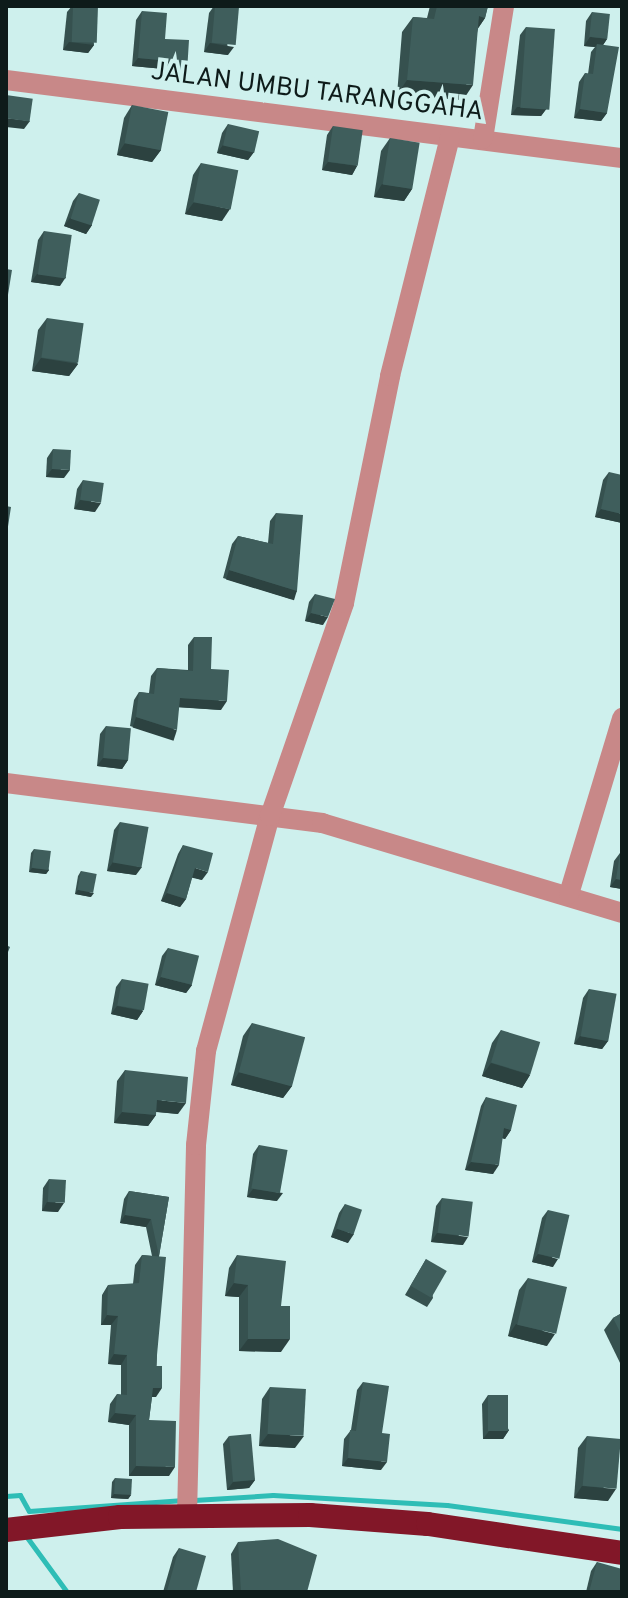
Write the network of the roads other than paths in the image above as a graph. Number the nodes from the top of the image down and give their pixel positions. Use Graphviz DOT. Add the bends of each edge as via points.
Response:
graph roads {
  1 [pos="504,6"];
  2 [pos="6,80"];
  3 [pos="450,137"];
  4 [pos="483,139"];
  5 [pos="622,158"];
  6 [pos="622,718"];
  7 [pos="6,783"];
  8 [pos="270,816"];
  9 [pos="569,894"];
  10 [pos="622,913"];
  11 [pos="187,1505"];
  12 [pos="6,1530"];
  13 [pos="622,1553"];
  1 -- 4 [label="street"];
  2 -- 3 [label="street, JALAN UMBU TARANGGAHA"];
  3 -- 4 [label="street, JALAN UMBU TARANGGAHA"];
  3 -- 8 [label="street" via="390,376 344,603"];
  4 -- 5 [label="street, JALAN UMBU TARANGGAHA"];
  6 -- 9 [label="street"];
  7 -- 8 [label="street"];
  8 -- 9 [label="street" via="348,829"];
  8 -- 11 [label="street" via="200,1086"];
  9 -- 10 [label="street"];
  11 -- 12 [label="highway"];
  11 -- 13 [label="highway" via="403,1521"];
}
